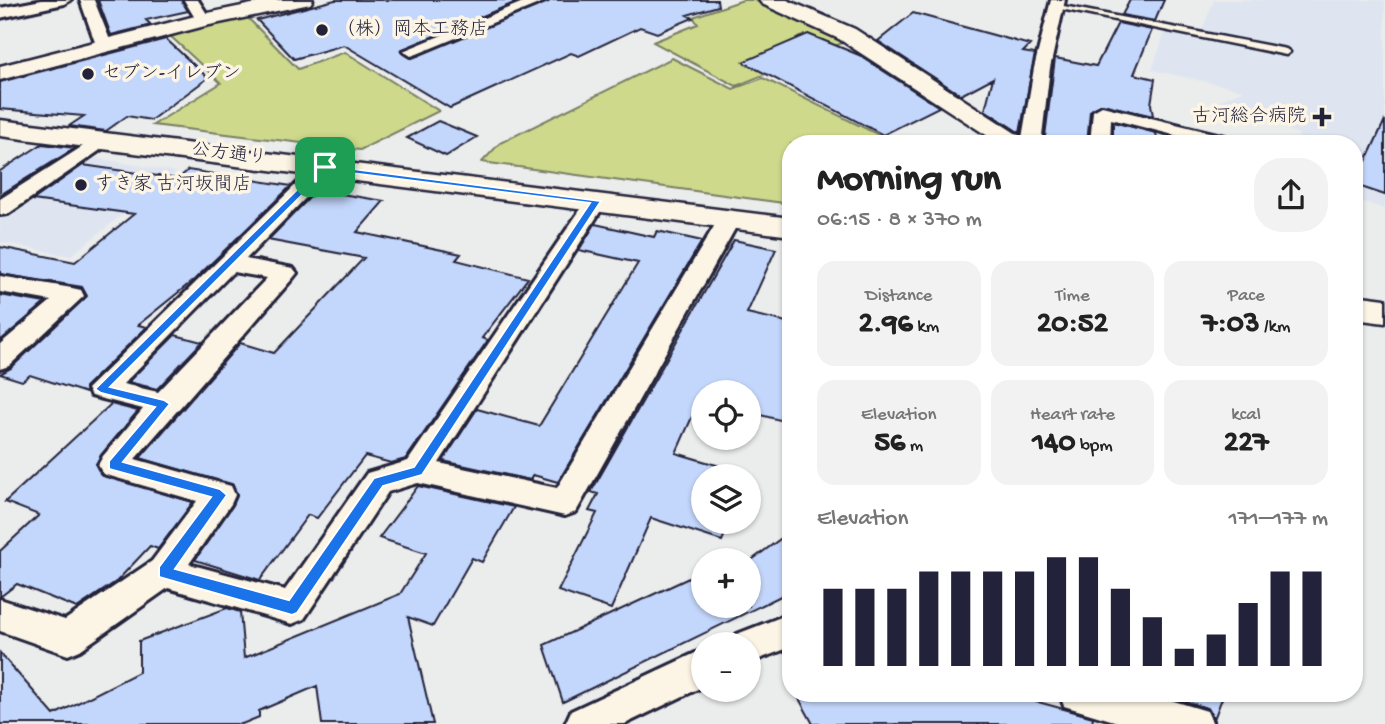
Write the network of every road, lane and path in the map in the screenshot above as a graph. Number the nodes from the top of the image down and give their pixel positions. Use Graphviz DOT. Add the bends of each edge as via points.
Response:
graph roads {
  1 [pos="64,0"];
  2 [pos="87,0"];
  3 [pos="191,0"];
  4 [pos="303,0"];
  5 [pos="541,0"];
  6 [pos="769,0"];
  7 [pos="1057,3"];
  8 [pos="0,13"];
  9 [pos="203,20"];
  10 [pos="104,45"];
  11 [pos="411,51"];
  12 [pos="1286,52"];
  13 [pos="0,73"];
  14 [pos="0,128"];
  15 [pos="1005,135"];
  16 [pos="1032,135"];
  17 [pos="1101,135"];
  18 [pos="1198,135"];
  19 [pos="102,140"];
  20 [pos="325,167"];
  21 [pos="596,201"];
  22 [pos="0,209"];
  23 [pos="730,218"];
  24 [pos="782,226"];
  25 [pos="229,264"];
  26 [pos="0,284"];
  27 [pos="1363,308"];
  28 [pos="1385,311"];
  29 [pos="0,359"];
  30 [pos="164,404"];
  31 [pos="418,471"];
  32 [pos="164,572"];
  33 [pos="0,615"];
  34 [pos="782,634"];
  35 [pos="761,642"];
  36 [pos="691,673"];
  37 [pos="1111,702"];
  38 [pos="583,724"];
  39 [pos="1194,724"];
  1 -- 8 [label="street"];
  2 -- 10 [label="street"];
  3 -- 9 [label="street"];
  4 -- 9 [label="street"];
  5 -- 11 [label="street"];
  6 -- 15 [label="street" via="847,34"];
  7 -- 12 [label="lane"];
  7 -- 16 [label="street"];
  9 -- 10 [label="street"];
  10 -- 13 [label="street"];
  14 -- 19 [label="street, 公方通り"];
  17 -- 18 [label="street" via="1102,111"];
  19 -- 20 [label="street, 公方通り"];
  19 -- 22 [label="street"];
  20 -- 21 [label="street, 公方通り"];
  20 -- 25 [label="street"];
  21 -- 23 [label="street, 公方通り"];
  21 -- 31 [label="street"];
  23 -- 24 [label="street, 公方通り"];
  23 -- 31 [label="street" via="565,503"];
  25 -- 30 [label="street" via="285,274"];
  25 -- 30 [label="street" via="101,389"];
  26 -- 29 [label="street" via="72,296"];
  27 -- 28 [label="street"];
  30 -- 32 [label="street" via="113,465 220,495"];
  31 -- 32 [label="street" via="378,482 292,608"];
  32 -- 33 [label="street" via="68,638"];
  34 -- 35 [label="street"];
  36 -- 38 [label="street"];
  37 -- 39 [label="street"];
}
